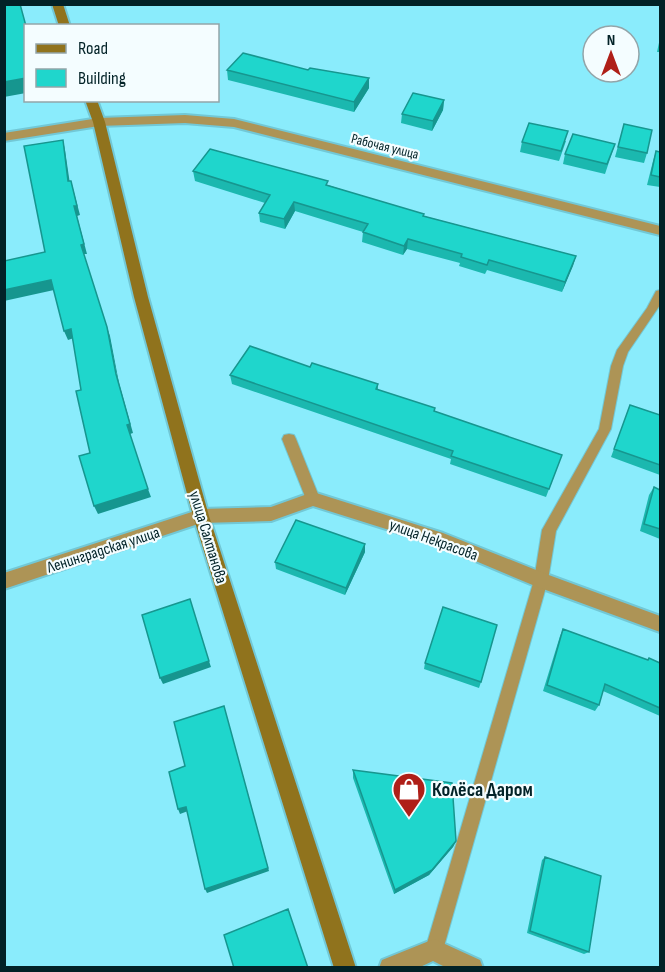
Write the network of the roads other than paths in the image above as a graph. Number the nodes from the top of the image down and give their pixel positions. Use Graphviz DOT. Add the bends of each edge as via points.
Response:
graph roads {
  1 [pos="57,4"];
  2 [pos="63,24"];
  3 [pos="92,102"];
  4 [pos="99,122"];
  5 [pos="4,137"];
  6 [pos="660,231"];
  7 [pos="660,294"];
  8 [pos="290,439"];
  9 [pos="313,499"];
  10 [pos="201,516"];
  11 [pos="541,580"];
  12 [pos="4,581"];
  13 [pos="660,624"];
  14 [pos="434,950"];
  15 [pos="345,968"];
  16 [pos="390,968"];
  17 [pos="471,968"];
  1 -- 2 [label="main road"];
  3 -- 4 [label="main road, улица Салтанова"];
  4 -- 5 [label="street, Рабочая улица"];
  4 -- 6 [label="street, Рабочая улица" via="185,119 234,123"];
  4 -- 10 [label="main road, улица Салтанова" via="141,297"];
  7 -- 11 [label="lane" via="623,350 605,429 549,530"];
  8 -- 9 [label="lane"];
  9 -- 10 [label="street" via="271,514"];
  9 -- 11 [label="street, улица Некрасова" via="443,540"];
  10 -- 12 [label="street, Ленинградская улица"];
  10 -- 15 [label="main road, улица Салтанова"];
  11 -- 13 [label="street, улица Некрасова"];
  11 -- 14 [label="lane"];
  14 -- 16 [label="street"];
  14 -- 17 [label="street"];
}
